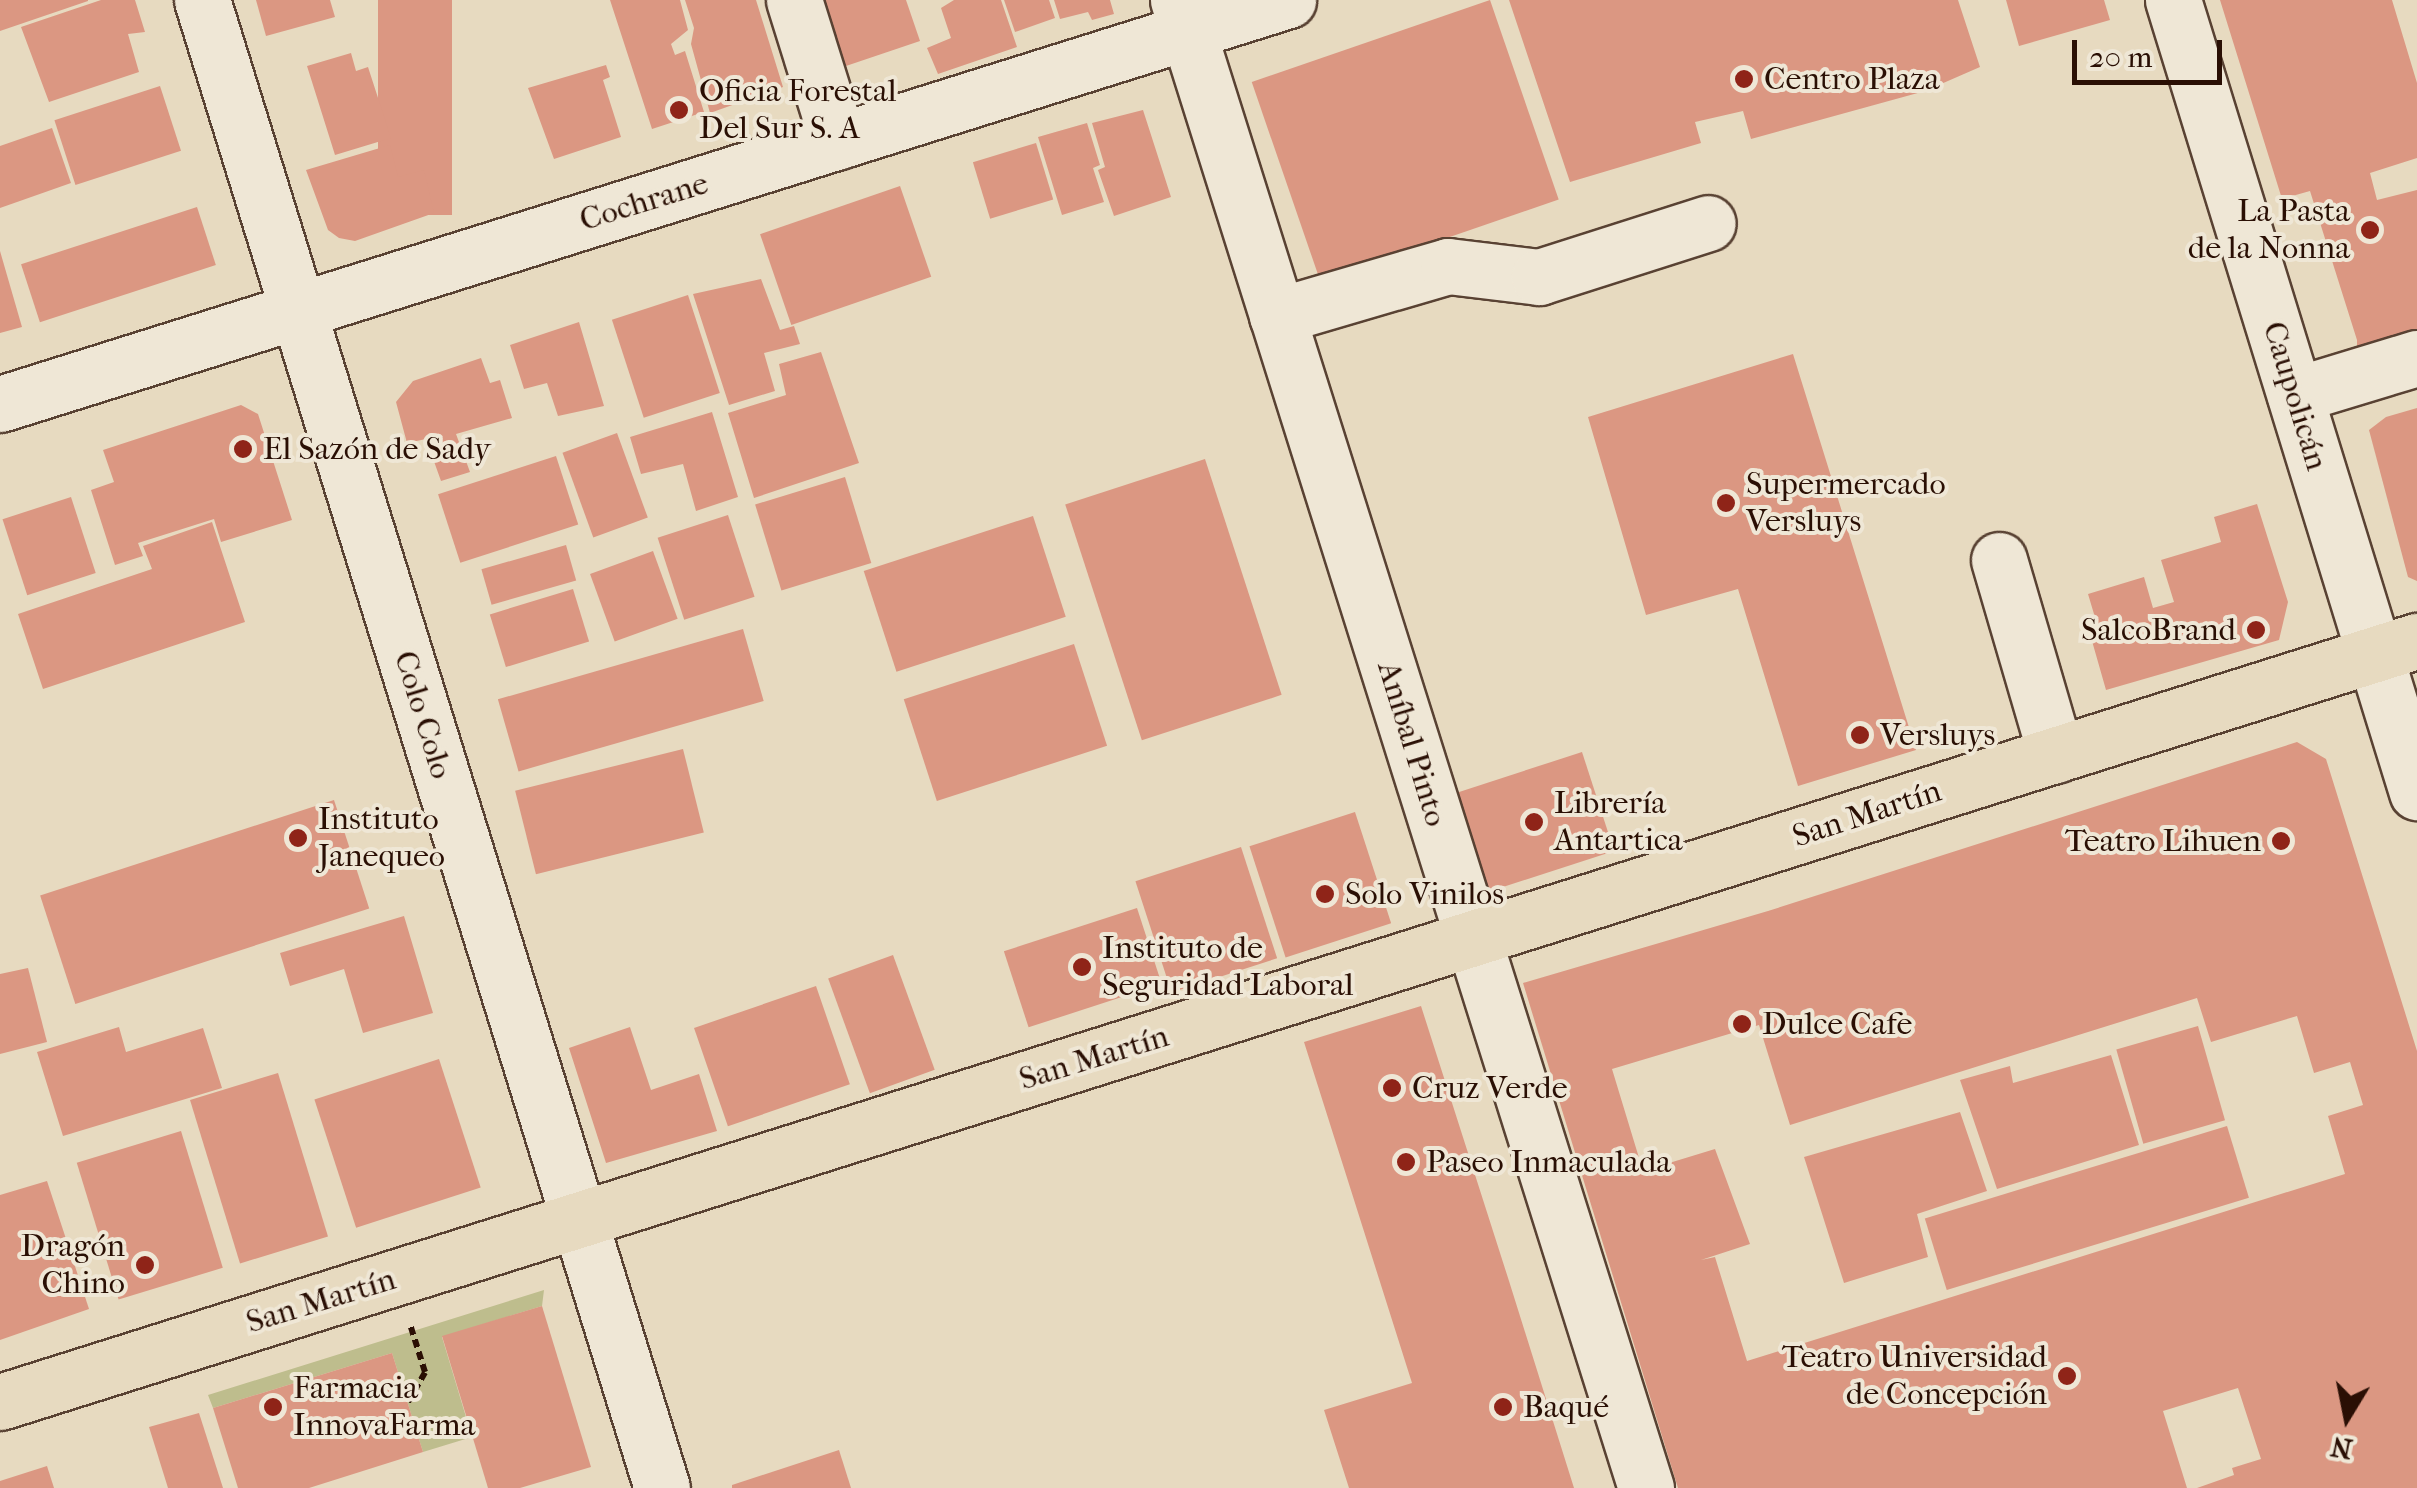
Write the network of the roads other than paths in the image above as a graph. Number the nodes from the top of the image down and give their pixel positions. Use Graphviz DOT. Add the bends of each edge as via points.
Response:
graph roads {
  1 [pos="202,0"];
  2 [pos="794,0"];
  3 [pos="1288,0"];
  4 [pos="2172,0"];
  5 [pos="1182,16"];
  6 [pos="838,141"];
  7 [pos="1708,223"];
  8 [pos="297,311"];
  9 [pos="1277,316"];
  10 [pos="2417,358"];
  11 [pos="2295,396"];
  12 [pos="0,404"];
  13 [pos="1998,560"];
  14 [pos="2396,648"];
  15 [pos="2056,755"];
  16 [pos="2417,792"];
  17 [pos="1473,939"];
  18 [pos="580,1220"];
  19 [pos="0,1402"];
  20 [pos="662,1488"];
  21 [pos="1646,1488"];
  1 -- 8 [label="street, Colo Colo"];
  2 -- 6 [label="street"];
  3 -- 5 [label="street, Cochrane"];
  4 -- 11 [label="street, Caupolicán"];
  5 -- 6 [label="street, Cochrane"];
  5 -- 9 [label="street, Aníbal Pinto"];
  6 -- 8 [label="street, Cochrane"];
  7 -- 9 [label="street" via="1539,276 1448,266"];
  8 -- 12 [label="street, Cochrane"];
  8 -- 18 [label="street, Colo Colo"];
  9 -- 17 [label="street, Aníbal Pinto"];
  10 -- 11 [label="street"];
  11 -- 14 [label="street, Caupolicán"];
  13 -- 15 [label="street"];
  14 -- 15 [label="main road, San Martín"];
  14 -- 16 [label="street, Caupolicán"];
  15 -- 17 [label="main road, San Martín"];
  17 -- 18 [label="main road, San Martín"];
  17 -- 21 [label="street, Aníbal Pinto"];
  18 -- 19 [label="main road, San Martín"];
  18 -- 20 [label="street, Colo Colo"];
}
